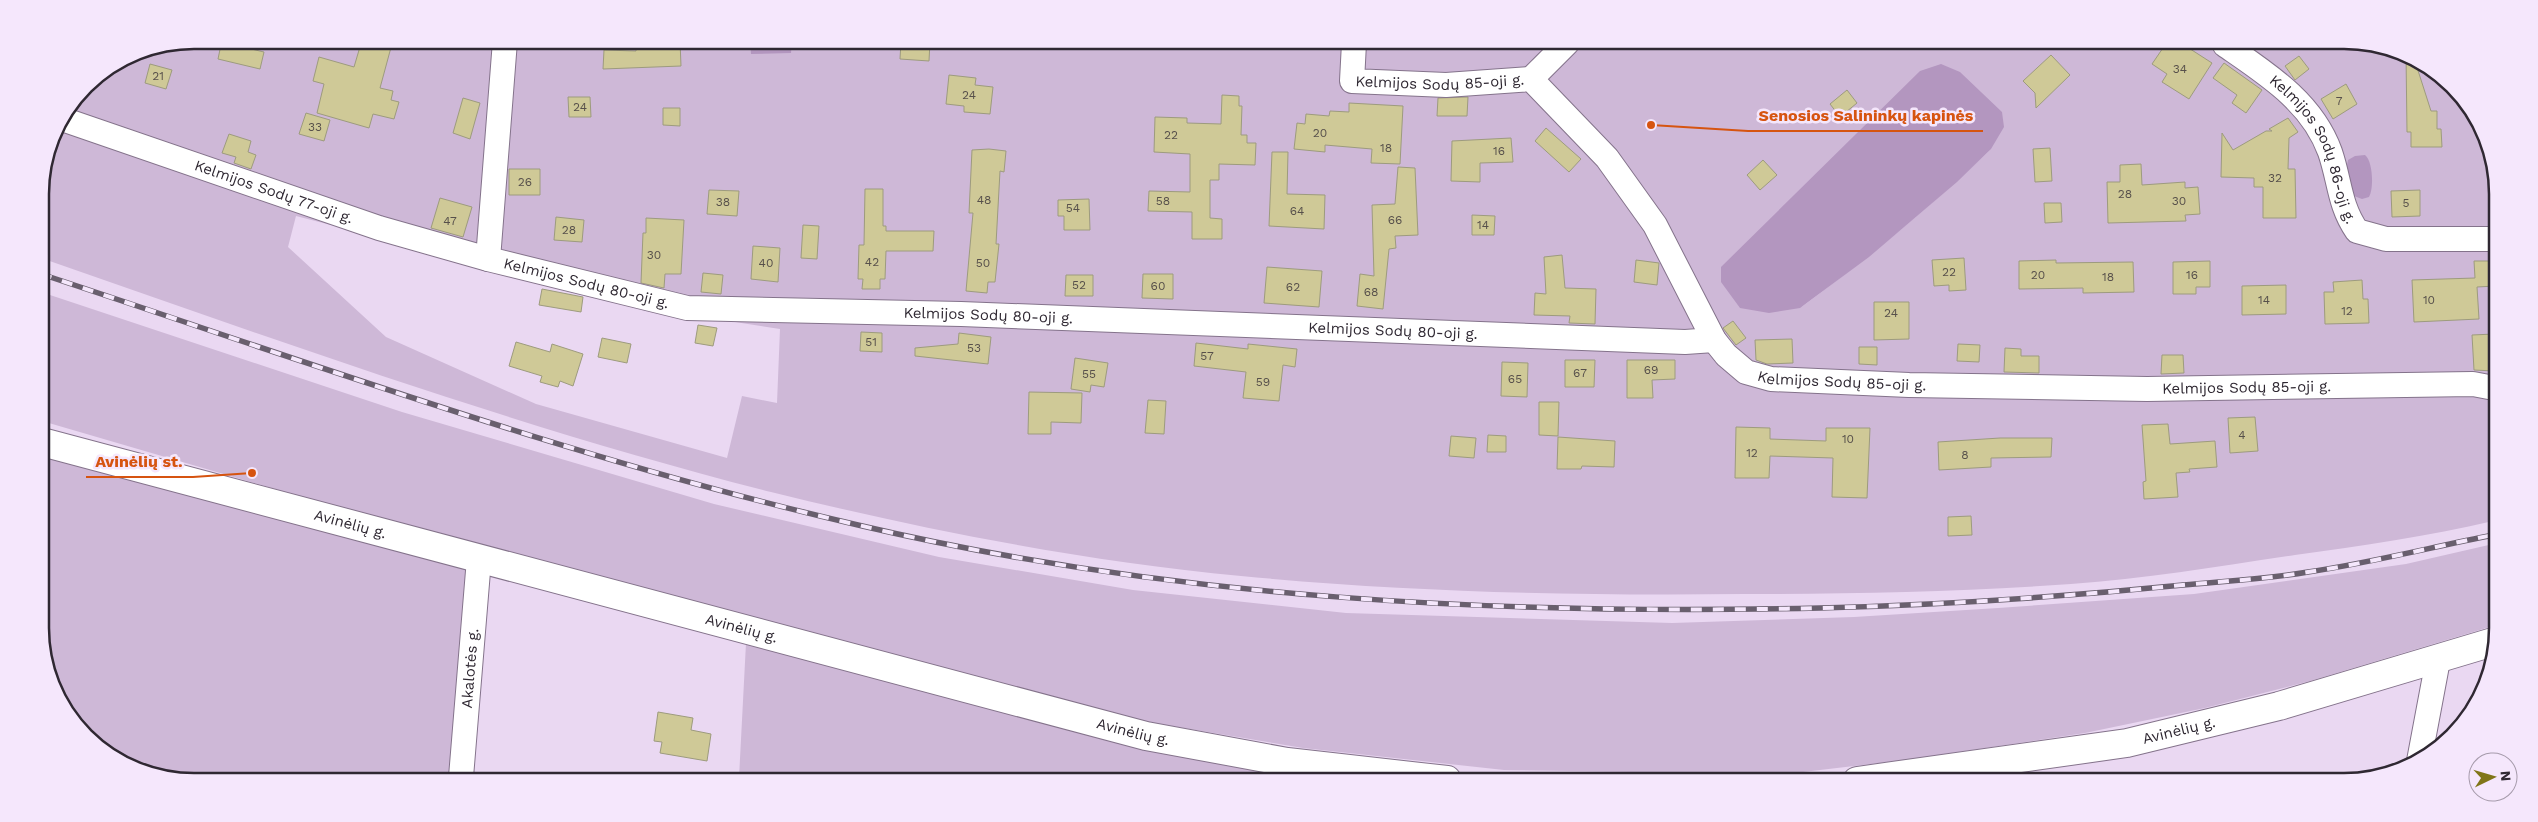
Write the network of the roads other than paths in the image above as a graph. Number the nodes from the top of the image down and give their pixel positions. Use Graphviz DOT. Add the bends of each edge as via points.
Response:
graph roads {
  1 [pos="504,49"];
  2 [pos="1354,49"];
  3 [pos="1561,49"];
  4 [pos="2231,49"];
  5 [pos="1531,79"];
  6 [pos="68,121"];
  7 [pos="2489,239"];
  8 [pos="488,259"];
  9 [pos="1714,340"];
  10 [pos="2489,387"];
  11 [pos="49,444"];
  12 [pos="479,559"];
  13 [pos="2488,644"];
  14 [pos="2438,660"];
  15 [pos="2421,751"];
  16 [pos="461,773"];
  17 [pos="1383,773"];
  18 [pos="1908,773"];
  1 -- 8 [label="street, Kelmijos Sodų 80-oji g."];
  2 -- 5 [label="street, Kelmijos Sodų 85-oji g." via="1352,81 1446,85"];
  3 -- 5 [label="street"];
  4 -- 7 [label="street, Kelmijos Sodų 86-oji g." via="2275,80 2301,104 2317,126 2330,153 2348,218 2357,231 2386,239"];
  5 -- 9 [label="street, Kelmijos Sodų 85-oji g." via="1607,158 1639,202 1655,226"];
  6 -- 8 [label="street, Kelmijos Sodų 77-oji g." via="379,228"];
  8 -- 9 [label="street, Kelmijos Sodų 80-oji g." via="650,300 696,308"];
  9 -- 10 [label="street, Kelmijos Sodų 85-oji g." via="1738,366 1771,379 2147,389 2473,384"];
  11 -- 12 [label="main road, Avinėlių g."];
  12 -- 16 [label="street, Akalotės g."];
  12 -- 17 [label="main road, Avinėlių g." via="1146,736 1287,762"];
  13 -- 14 [label="main road, Avinėlių g."];
  14 -- 15 [label="street"];
  14 -- 18 [label="main road, Avinėlių g." via="2280,706 2128,743"];
}
